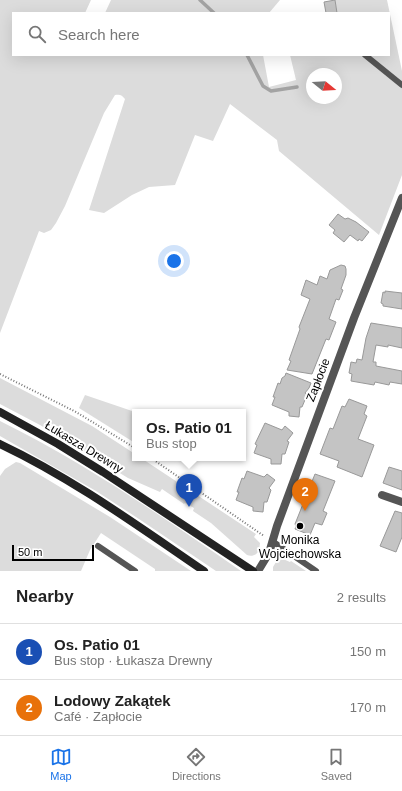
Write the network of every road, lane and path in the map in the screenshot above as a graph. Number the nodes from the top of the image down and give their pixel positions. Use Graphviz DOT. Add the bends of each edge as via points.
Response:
graph roads {
  1 [pos="366,56"];
  2 [pos="402,85"];
  3 [pos="402,198"];
  4 [pos="0,374"];
  5 [pos="0,412"];
  6 [pos="0,444"];
  7 [pos="132,446"];
  8 [pos="155,461"];
  9 [pos="382,495"];
  10 [pos="402,502"];
  11 [pos="272,541"];
  12 [pos="98,546"];
  13 [pos="135,571"];
  14 [pos="204,571"];
  15 [pos="253,571"];
  16 [pos="258,571"];
  17 [pos="316,571"];
  1 -- 2 [label="lane"];
  3 -- 11 [label="street, Zapłocie" via="354,318"];
  4 -- 7 [label="path" via="76,412"];
  5 -- 15 [label="main road, Łukasza Drewny" via="103,472"];
  6 -- 14 [label="main road" via="63,478"];
  8 -- 11 [label="path"];
  9 -- 10 [label="street"];
  11 -- 16 [label="street, Zapłocie" via="269,553"];
  11 -- 17 [label="lane"];
  12 -- 13 [label="lane"];
}
